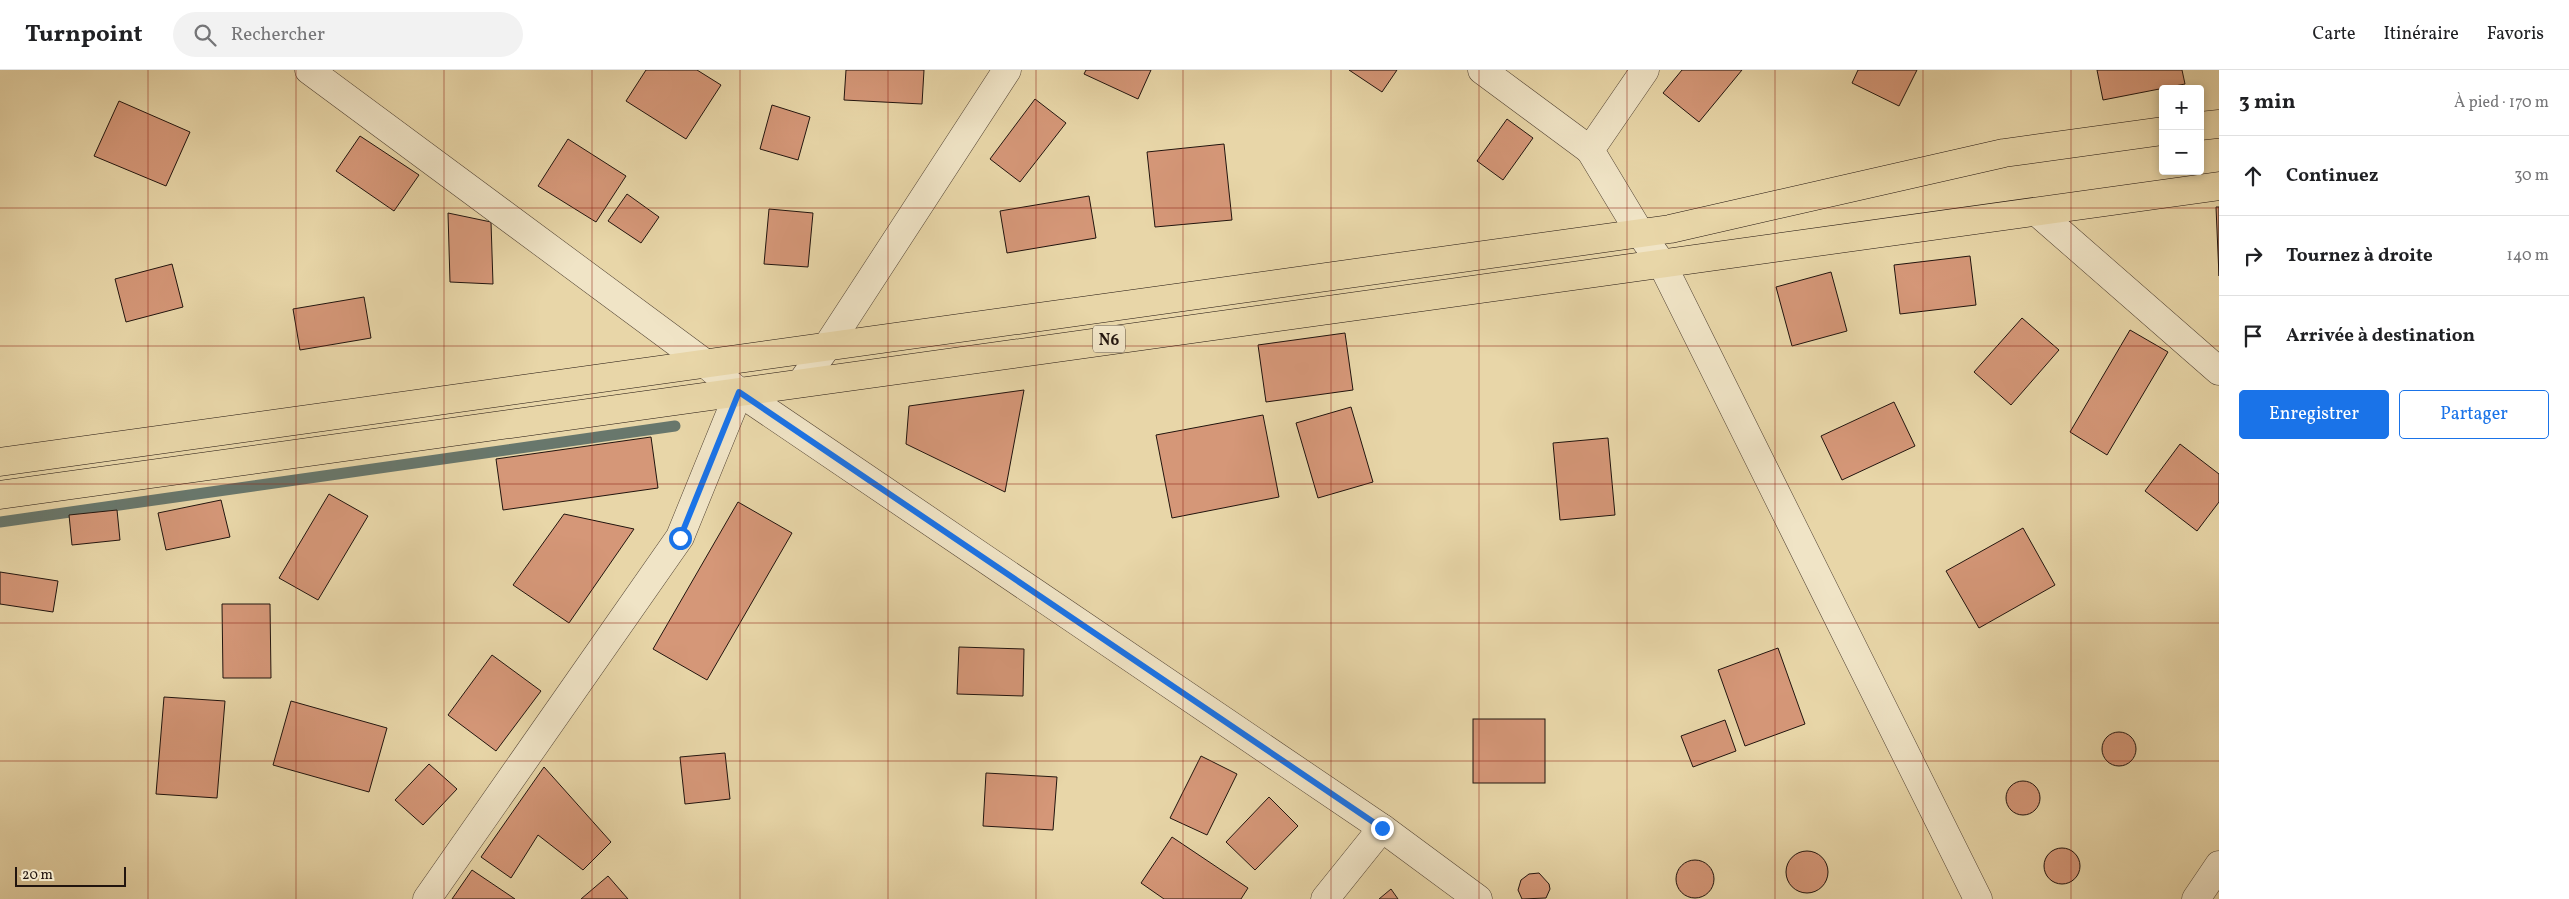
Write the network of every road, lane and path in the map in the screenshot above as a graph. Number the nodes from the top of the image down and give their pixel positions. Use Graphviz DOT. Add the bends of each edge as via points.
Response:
graph roads {
  1 [pos="308,70"];
  2 [pos="1007,70"];
  3 [pos="1482,70"];
  4 [pos="1645,70"];
  5 [pos="2219,124"];
  6 [pos="2204,126"];
  7 [pos="2159,132"];
  8 [pos="1590,150"];
  9 [pos="2219,186"];
  10 [pos="2037,212"];
  11 [pos="1640,233"];
  12 [pos="1662,264"];
  13 [pos="828,345"];
  14 [pos="706,364"];
  15 [pos="2219,371"];
  16 [pos="801,382"];
  17 [pos="739,392"];
  18 [pos="0,462"];
  19 [pos="0,494"];
  20 [pos="1382,828"];
  21 [pos="2219,865"];
  22 [pos="427,899"];
  23 [pos="1325,899"];
  24 [pos="1478,899"];
  25 [pos="1978,899"];
  26 [pos="2196,899"];
  1 -- 14 [label="street"];
  2 -- 13 [label="street"];
  3 -- 8 [label="street"];
  4 -- 8 [label="street"];
  5 -- 6 [label="highway"];
  7 -- 11 [label="highway, N6" via="2004,153 1670,229"];
  8 -- 11 [label="street"];
  9 -- 10 [label="highway, N6"];
  10 -- 12 [label="highway, N6"];
  10 -- 15 [label="street"];
  11 -- 12 [label="street"];
  11 -- 13 [label="highway, N6"];
  12 -- 16 [label="highway, N6" via="1577,273"];
  12 -- 25 [label="street"];
  13 -- 14 [label="highway, N6"];
  13 -- 16 [label="street"];
  14 -- 17 [label="street"];
  14 -- 18 [label="highway, N6"];
  16 -- 17 [label="highway, N6"];
  17 -- 19 [label="highway, N6"];
  17 -- 20 [label="street"];
  17 -- 22 [label="street" via="680,538"];
  20 -- 23 [label="street"];
  20 -- 24 [label="street"];
  21 -- 26 [label="street"];
}
